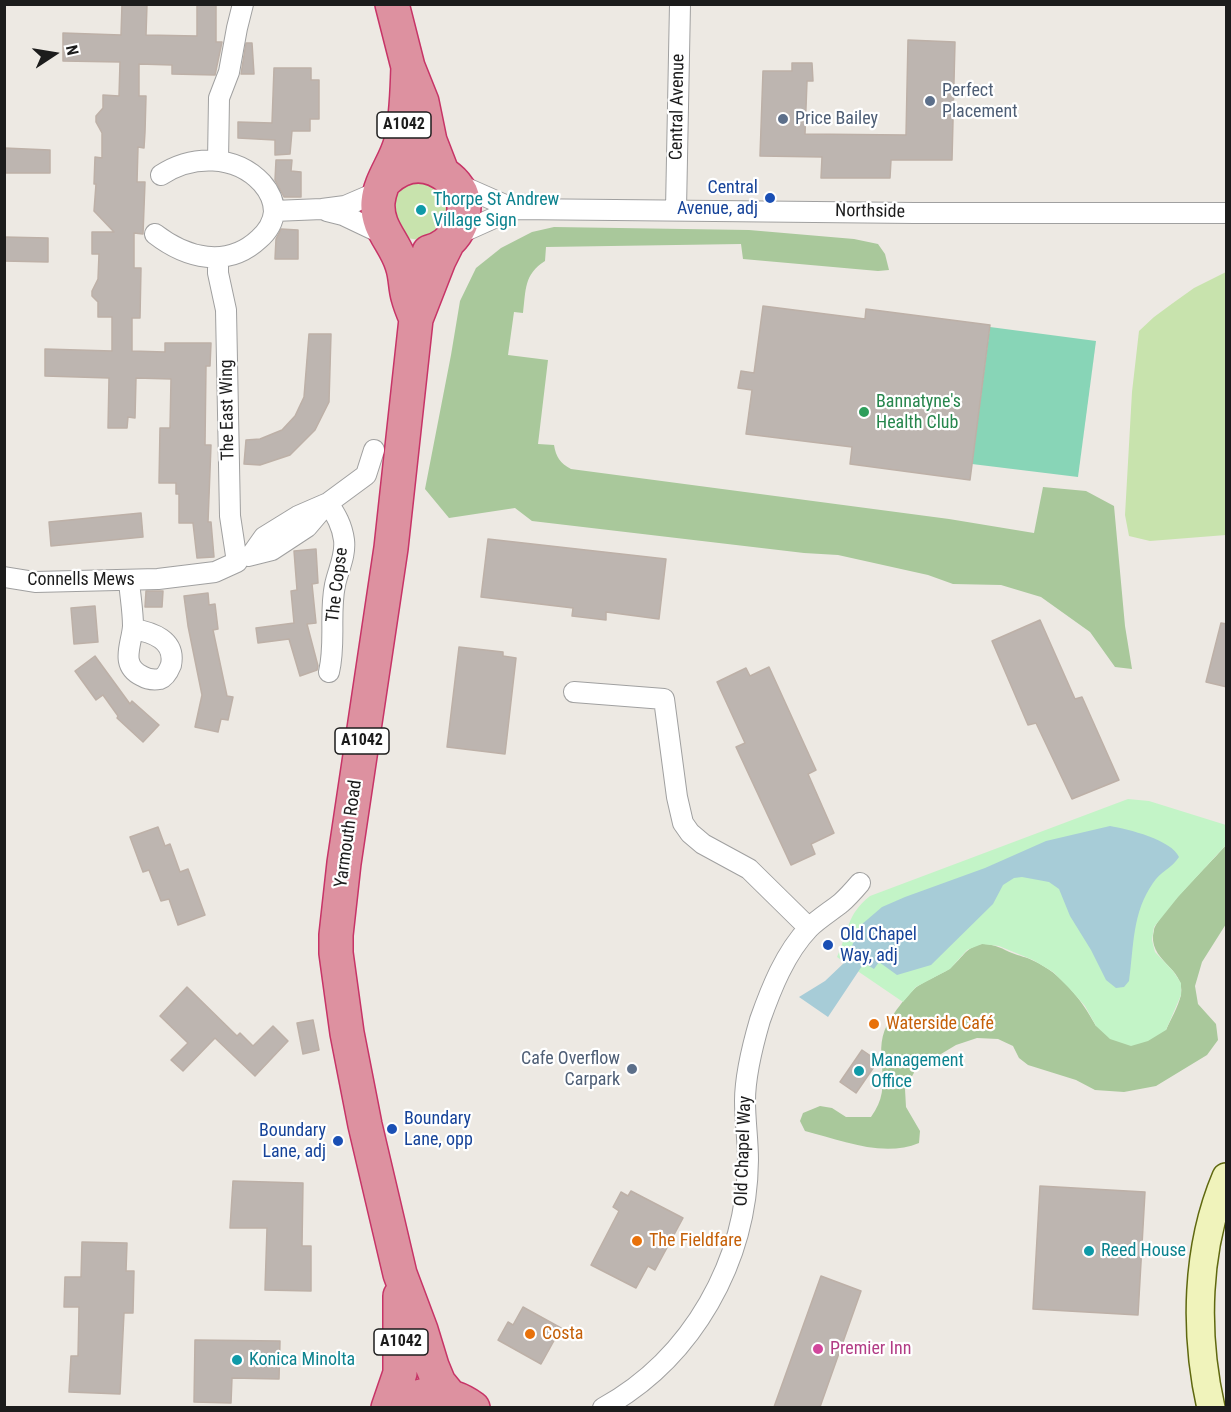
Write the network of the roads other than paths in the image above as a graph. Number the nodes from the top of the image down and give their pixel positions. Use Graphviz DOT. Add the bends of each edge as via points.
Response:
graph roads {
  1 [pos="243,4"];
  2 [pos="392,4"];
  3 [pos="680,4"];
  4 [pos="408,67"];
  5 [pos="218,161"];
  6 [pos="161,176"];
  7 [pos="448,178"];
  8 [pos="383,185"];
  9 [pos="322,209"];
  10 [pos="514,209"];
  11 [pos="676,209"];
  12 [pos="274,210"];
  13 [pos="1227,213"];
  14 [pos="155,234"];
  15 [pos="452,239"];
  16 [pos="390,241"];
  17 [pos="218,259"];
  18 [pos="416,319"];
  19 [pos="374,450"];
  20 [pos="328,502"];
  21 [pos="244,558"];
  22 [pos="4,577"];
  23 [pos="129,580"];
  24 [pos="133,629"];
  25 [pos="329,672"];
  26 [pos="574,692"];
  27 [pos="860,883"];
  28 [pos="809,928"];
  29 [pos="1227,1177"];
  30 [pos="400,1274"];
  31 [pos="460,1401"];
  32 [pos="390,1407"];
  33 [pos="603,1407"];
  34 [pos="1211,1407"];
  1 -- 5 [label="street" via="229,72 219,98"];
  2 -- 4 [label="highway, Yarmouth Road / A1042"];
  3 -- 11 [label="street, Central Avenue"];
  4 -- 7 [label="highway, Yarmouth Road / A1042" via="422,102 430,141"];
  4 -- 8 [label="highway, Yarmouth Road / A1042" via="401,141"];
  5 -- 6 [label="street" via="181,165"];
  5 -- 12 [label="street" via="236,164 256,177 272,198"];
  7 -- 8 [label="highway" via="432,167 413,165 394,172"];
  7 -- 10 [label="street, Northside"];
  7 -- 15 [label="highway, Yarmouth Road / A1042" via="461,193 463,205 463,217"];
  8 -- 9 [label="street" via="345,206"];
  8 -- 16 [label="highway, Yarmouth Road / A1042" via="378,213"];
  9 -- 12 [label="street"];
  9 -- 16 [label="street" via="343,215"];
  10 -- 11 [label="street, Northside"];
  10 -- 15 [label="street, Northside"];
  11 -- 13 [label="street, Northside"];
  12 -- 17 [label="street" via="271,224 255,243"];
  14 -- 17 [label="street" via="178,250"];
  15 -- 16 [label="highway" via="435,251 422,254 404,252"];
  15 -- 18 [label="highway, Yarmouth Road / A1042" via="439,260"];
  16 -- 18 [label="highway, Yarmouth Road / A1042" via="402,266"];
  17 -- 21 [label="street, The East Wing" via="226,310 230,516"];
  18 -- 30 [label="highway, Yarmouth Road / A1042" via="391,548 336,934 347,1033"];
  19 -- 20 [label="street" via="366,475"];
  20 -- 21 [label="street" via="307,527 272,550"];
  20 -- 25 [label="street, The Copse" via="342,525 345,543 334,586"];
  21 -- 23 [label="street, Connells Mews" via="215,572"];
  22 -- 23 [label="street, Connells Mews" via="35,582"];
  23 -- 24 [label="street"];
  26 -- 28 [label="street" via="664,699 683,823 703,844 749,868"];
  27 -- 28 [label="street, Old Chapel Way"];
  28 -- 33 [label="street, Old Chapel Way" via="776,980 753,1045 745,1098 745,1204 732,1255 709,1305 684,1342 655,1372"];
  29 -- 34 [label="street" via="1217,1198 1203,1259 1200,1334"];
  30 -- 31 [label="highway, Yarmouth Road / A1042" via="439,1383"];
  30 -- 32 [label="highway, Yarmouth Road / A1042" via="399,1373"];
  31 -- 32 [label="highway, Yarmouth Road" via="417,1397"];
}
